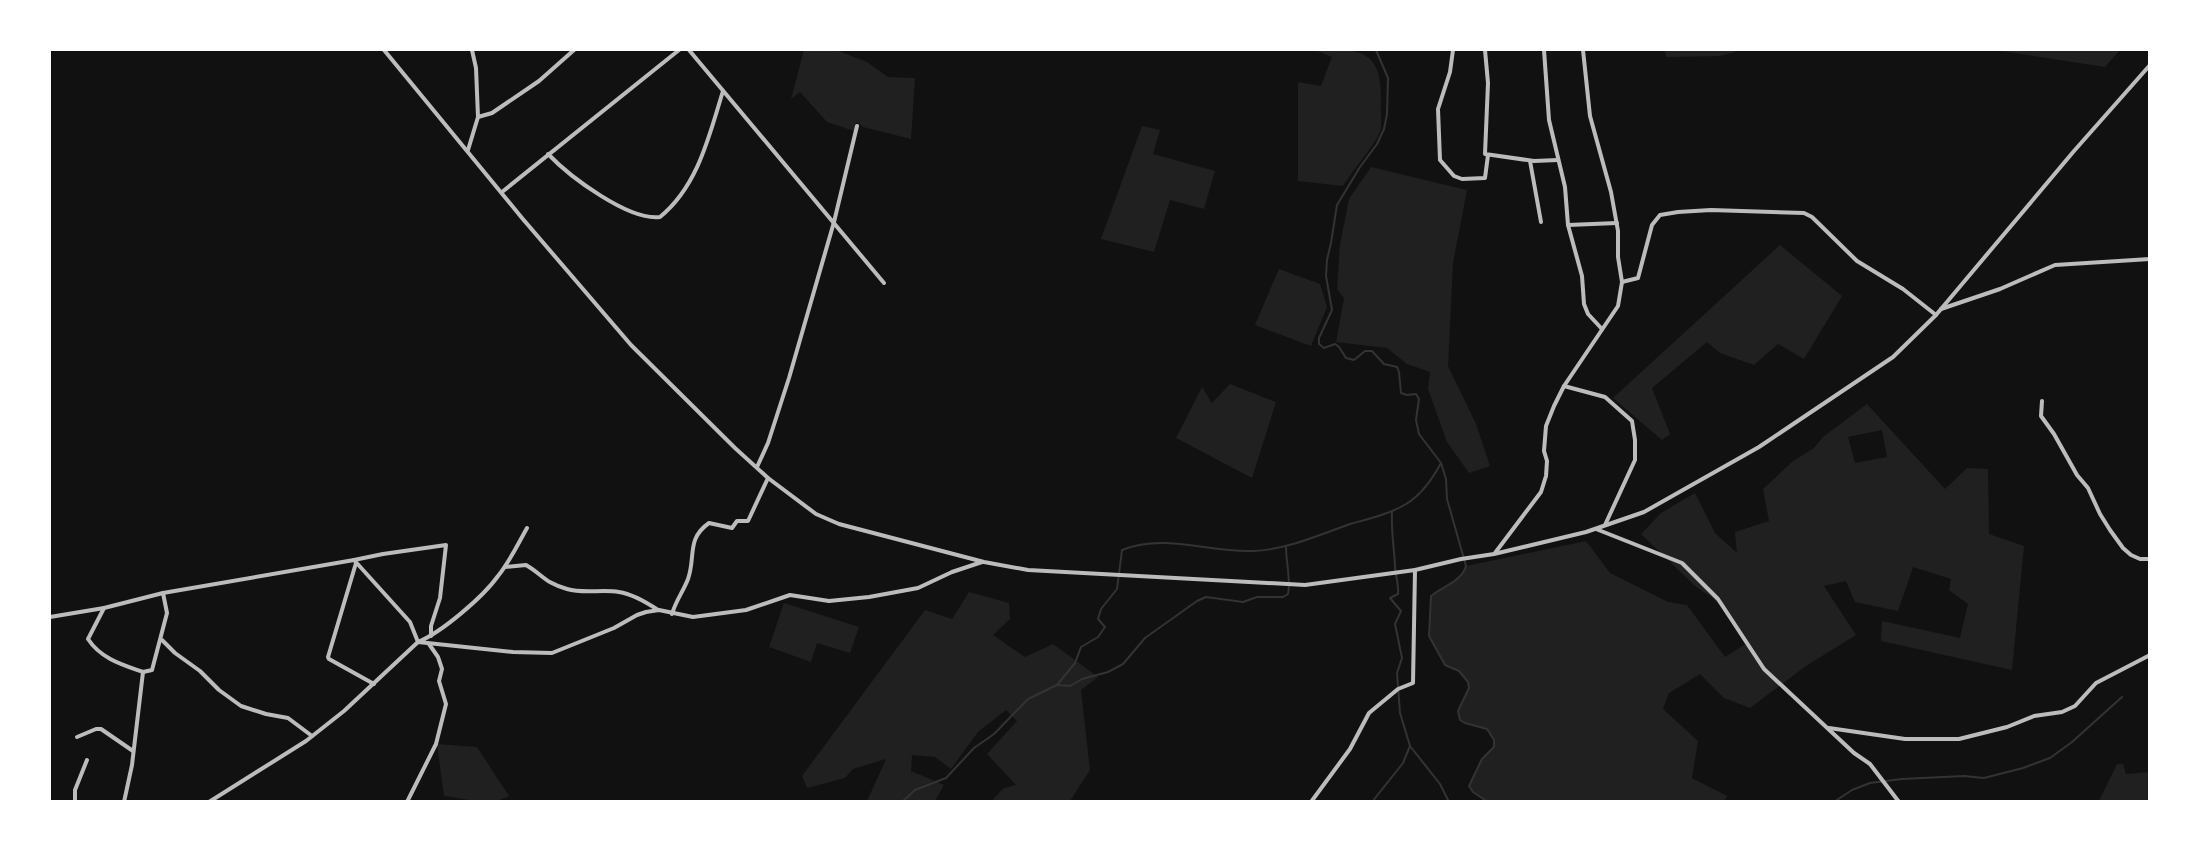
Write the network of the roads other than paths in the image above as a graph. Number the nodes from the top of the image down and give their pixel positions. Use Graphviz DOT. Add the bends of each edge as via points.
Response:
graph roads {
  1 [pos="384,50"];
  2 [pos="472,50"];
  3 [pos="574,50"];
  4 [pos="679,50"];
  5 [pos="689,50"];
  6 [pos="1453,50"];
  7 [pos="1485,50"];
  8 [pos="1544,50"];
  9 [pos="1583,50"];
  10 [pos="2150,65"];
  11 [pos="723,90"];
  12 [pos="478,117"];
  13 [pos="857,126"];
  14 [pos="468,150"];
  15 [pos="548,154"];
  16 [pos="1488,155"];
  17 [pos="1530,160"];
  18 [pos="1558,160"];
  19 [pos="502,192"];
  20 [pos="834,222"];
  21 [pos="1541,222"];
  22 [pos="1617,223"];
  23 [pos="1568,225"];
  24 [pos="2150,259"];
  25 [pos="1622,282"];
  26 [pos="884,283"];
  27 [pos="1941,309"];
  28 [pos="1936,315"];
  29 [pos="1602,329"];
  30 [pos="1564,386"];
  31 [pos="2042,401"];
  32 [pos="757,467"];
  33 [pos="768,477"];
  34 [pos="1605,525"];
  35 [pos="527,528"];
  36 [pos="1595,529"];
  37 [pos="1494,554"];
  38 [pos="2149,558"];
  39 [pos="355,562"];
  40 [pos="984,562"];
  41 [pos="505,567"];
  42 [pos="1415,570"];
  43 [pos="163,593"];
  44 [pos="104,608"];
  45 [pos="659,610"];
  46 [pos="672,614"];
  47 [pos="50,617"];
  48 [pos="431,636"];
  49 [pos="162,640"];
  50 [pos="418,642"];
  51 [pos="429,644"];
  52 [pos="2150,655"];
  53 [pos="143,672"];
  54 [pos="374,684"];
  55 [pos="1828,728"];
  56 [pos="312,736"];
  57 [pos="77,737"];
  58 [pos="133,752"];
  59 [pos="87,760"];
  60 [pos="75,801"];
  61 [pos="124,801"];
  62 [pos="209,801"];
  63 [pos="407,801"];
  64 [pos="1311,801"];
  65 [pos="1899,801"];
  1 -- 14 [label="street"];
  2 -- 12 [label="street"];
  3 -- 12 [label="street" via="492,114"];
  4 -- 15 [label="street"];
  5 -- 11 [label="street"];
  6 -- 16 [label="street" via="1438,109 1440,160 1454,176 1485,178"];
  7 -- 16 [label="street" via="1488,83 1484,151"];
  8 -- 18 [label="street" via="1549,120"];
  9 -- 22 [label="street" via="1590,116"];
  10 -- 27 [label="street"];
  11 -- 15 [label="street" via="697,170 678,202 660,217 645,217 588,188"];
  11 -- 20 [label="street"];
  12 -- 14 [label="street"];
  13 -- 20 [label="street"];
  14 -- 19 [label="street"];
  15 -- 19 [label="street"];
  16 -- 17 [label="street"];
  17 -- 18 [label="street"];
  17 -- 21 [label="street"];
  18 -- 23 [label="street"];
  19 -- 32 [label="street" via="631,345"];
  20 -- 26 [label="street"];
  20 -- 32 [label="street" via="789,378"];
  22 -- 23 [label="street"];
  22 -- 25 [label="street"];
  23 -- 29 [label="street" via="1582,276 1584,304"];
  24 -- 27 [label="street" via="2055,265"];
  25 -- 28 [label="street" via="1638,278 1652,225 1660,215 1711,210 1804,213 1857,261"];
  25 -- 29 [label="street" via="1618,306"];
  27 -- 28 [label="street"];
  28 -- 34 [label="street" via="1893,357 1759,447 1644,512"];
  29 -- 30 [label="street"];
  30 -- 34 [label="street" via="1605,397 1632,421 1635,460"];
  30 -- 37 [label="street" via="1546,426 1546,468 1541,492"];
  31 -- 38 [label="street" via="2041,416 2088,488 2109,530 2131,555"];
  32 -- 33 [label="street"];
  33 -- 40 [label="street" via="816,514 839,524"];
  33 -- 46 [label="street" via="748,521 737,521 732,528 709,523 702,528 693,542 687,580"];
  34 -- 36 [label="street"];
  35 -- 41 [label="street"];
  36 -- 37 [label="street"];
  36 -- 55 [label="street" via="1682,563 1718,599 1764,669"];
  37 -- 42 [label="street"];
  39 -- 43 [label="street"];
  39 -- 48 [label="street" via="446,544"];
  39 -- 50 [label="street" via="410,622"];
  39 -- 54 [label="street" via="328,657"];
  40 -- 42 [label="street" via="1028,570 1305,585"];
  40 -- 46 [label="street" via="918,588 869,597 828,601 790,595 746,610 693,617"];
  41 -- 45 [label="street" via="526,565 554,585 579,591 618,592"];
  41 -- 48 [label="street" via="492,585"];
  42 -- 64 [label="street" via="1413,683 1398,689 1369,713 1350,749"];
  43 -- 44 [label="street"];
  43 -- 49 [label="street" via="168,613"];
  44 -- 47 [label="street"];
  44 -- 53 [label="street" via="88,639 113,661"];
  45 -- 46 [label="street"];
  45 -- 51 [label="street" via="637,615 552,652"];
  48 -- 50 [label="street"];
  49 -- 53 [label="street" via="152,670"];
  49 -- 56 [label="street" via="241,706 288,718"];
  50 -- 51 [label="street"];
  50 -- 54 [label="street"];
  51 -- 63 [label="street" via="442,669 439,681 446,704 436,744"];
  52 -- 55 [label="street" via="2096,682 2075,706 1959,739 1905,739"];
  53 -- 58 [label="street"];
  54 -- 56 [label="street"];
  55 -- 65 [label="street" via="1870,764"];
  56 -- 62 [label="street"];
  57 -- 58 [label="street" via="101,729"];
  58 -- 61 [label="street"];
  59 -- 60 [label="street" via="75,790"];
}
